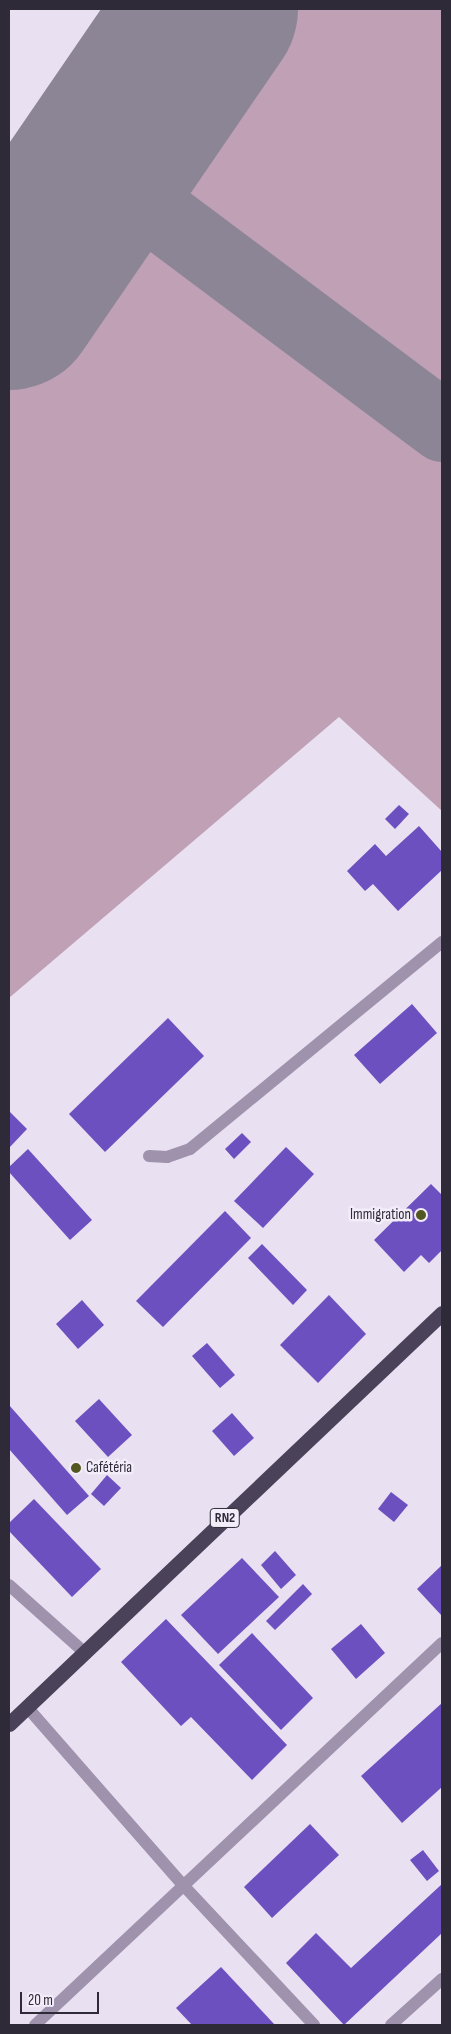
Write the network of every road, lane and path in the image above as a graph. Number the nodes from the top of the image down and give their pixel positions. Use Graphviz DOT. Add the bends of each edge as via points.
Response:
graph roads {
  1 [pos="442,942"];
  2 [pos="148,1156"];
  3 [pos="442,1313"];
  4 [pos="9,1585"];
  5 [pos="442,1643"];
  6 [pos="84,1652"];
  7 [pos="27,1707"];
  8 [pos="9,1724"];
  9 [pos="182,1885"];
  10 [pos="442,1979"];
  11 [pos="35,2025"];
  12 [pos="314,2025"];
  13 [pos="391,2025"];
  1 -- 2 [label="street" via="190,1149 167,1157"];
  3 -- 6 [label="highway, RN2"];
  4 -- 6 [label="street"];
  5 -- 9 [label="street"];
  6 -- 7 [label="highway, RN2"];
  7 -- 8 [label="highway, RN2"];
  7 -- 9 [label="street"];
  9 -- 11 [label="street"];
  9 -- 12 [label="street"];
  10 -- 13 [label="street"];
}
